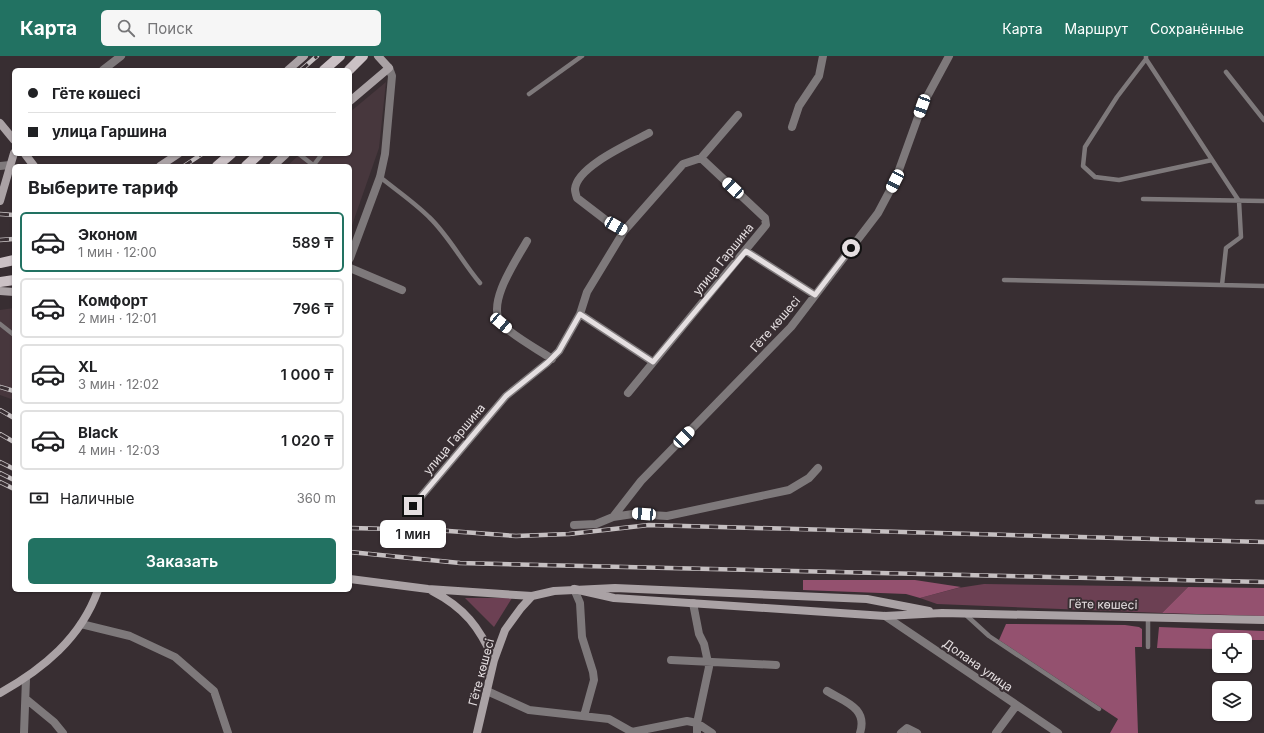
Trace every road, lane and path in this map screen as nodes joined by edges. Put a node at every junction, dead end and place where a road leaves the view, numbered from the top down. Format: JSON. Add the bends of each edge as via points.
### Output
{"nodes":[{"id":1,"x":121,"y":56,"type":"edge"},
{"id":2,"x":304,"y":56,"type":"edge"},
{"id":3,"x":340,"y":56,"type":"edge"},
{"id":4,"x":364,"y":56,"type":"edge"},
{"id":5,"x":378,"y":56,"type":"edge"},
{"id":6,"x":582,"y":56,"type":"edge"},
{"id":7,"x":823,"y":56,"type":"edge"},
{"id":8,"x":949,"y":56,"type":"edge"},
{"id":9,"x":1146,"y":58,"type":"edge"},
{"id":10,"x":106,"y":68,"type":"edge"},
{"id":11,"x":290,"y":68,"type":"edge"},
{"id":12,"x":326,"y":68,"type":"edge"},
{"id":13,"x":351,"y":68,"type":"edge"},
{"id":14,"x":389,"y":68,"type":"junction"},
{"id":15,"x":1226,"y":72,"type":"dead end"},
{"id":16,"x":529,"y":94,"type":"dead end"},
{"id":17,"x":352,"y":99,"type":"edge"},
{"id":18,"x":738,"y":115,"type":"dead end"},
{"id":19,"x":1264,"y":120,"type":"edge"},
{"id":20,"x":0,"y":123,"type":"edge"},
{"id":21,"x":792,"y":127,"type":"dead end"},
{"id":22,"x":649,"y":133,"type":"dead end"},
{"id":23,"x":12,"y":138,"type":"edge"},
{"id":24,"x":13,"y":156,"type":"edge"},
{"id":25,"x":175,"y":156,"type":"edge"},
{"id":26,"x":229,"y":156,"type":"edge"},
{"id":27,"x":257,"y":156,"type":"edge"},
{"id":28,"x":284,"y":156,"type":"edge"},
{"id":29,"x":301,"y":156,"type":"edge"},
{"id":30,"x":701,"y":158,"type":"junction"},
{"id":31,"x":1212,"y":160,"type":"junction"},
{"id":32,"x":163,"y":164,"type":"edge"},
{"id":33,"x":219,"y":164,"type":"edge"},
{"id":34,"x":248,"y":164,"type":"edge"},
{"id":35,"x":275,"y":164,"type":"edge"},
{"id":36,"x":311,"y":164,"type":"edge"},
{"id":37,"x":10,"y":165,"type":"junction"},
{"id":38,"x":0,"y":166,"type":"edge"},
{"id":39,"x":380,"y":177,"type":"junction"},
{"id":40,"x":1143,"y":200,"type":"dead end"},
{"id":41,"x":0,"y":201,"type":"edge"},
{"id":42,"x":1239,"y":201,"type":"junction"},
{"id":43,"x":1264,"y":201,"type":"edge"},
{"id":44,"x":624,"y":231,"type":"junction"},
{"id":45,"x":527,"y":241,"type":"dead end"},
{"id":46,"x":746,"y":251,"type":"junction"},
{"id":47,"x":352,"y":253,"type":"edge"},
{"id":48,"x":12,"y":260,"type":"edge"},
{"id":49,"x":0,"y":263,"type":"edge"},
{"id":50,"x":352,"y":269,"type":"edge"},
{"id":51,"x":12,"y":280,"type":"edge"},
{"id":52,"x":1004,"y":280,"type":"dead end"},
{"id":53,"x":0,"y":282,"type":"edge"},
{"id":54,"x":480,"y":283,"type":"dead end"},
{"id":55,"x":1222,"y":285,"type":"junction"},
{"id":56,"x":1264,"y":286,"type":"edge"},
{"id":57,"x":402,"y":290,"type":"dead end"},
{"id":58,"x":0,"y":291,"type":"edge"},
{"id":59,"x":12,"y":292,"type":"edge"},
{"id":60,"x":815,"y":295,"type":"junction"},
{"id":61,"x":580,"y":314,"type":"junction"},
{"id":62,"x":0,"y":324,"type":"edge"},
{"id":63,"x":12,"y":333,"type":"edge"},
{"id":64,"x":552,"y":358,"type":"junction"},
{"id":65,"x":653,"y":362,"type":"junction"},
{"id":66,"x":628,"y":394,"type":"dead end"},
{"id":67,"x":818,"y":468,"type":"dead end"},
{"id":68,"x":1257,"y":502,"type":"dead end"},
{"id":69,"x":1264,"y":502,"type":"edge"},
{"id":70,"x":413,"y":506,"type":"dead end"},
{"id":71,"x":613,"y":517,"type":"junction"},
{"id":72,"x":574,"y":525,"type":"dead end"},
{"id":73,"x":352,"y":579,"type":"edge"},
{"id":74,"x":428,"y":589,"type":"junction"},
{"id":75,"x":574,"y":589,"type":"junction"},
{"id":76,"x":97,"y":592,"type":"edge"},
{"id":77,"x":532,"y":596,"type":"junction"},
{"id":78,"x":693,"y":603,"type":"junction"},
{"id":79,"x":942,"y":613,"type":"junction"},
{"id":80,"x":964,"y":613,"type":"junction"},
{"id":81,"x":885,"y":616,"type":"junction"},
{"id":82,"x":1148,"y":617,"type":"junction"},
{"id":83,"x":1264,"y":620,"type":"edge"},
{"id":84,"x":81,"y":624,"type":"junction"},
{"id":85,"x":1148,"y":647,"type":"dead end"},
{"id":86,"x":494,"y":660,"type":"junction"},
{"id":87,"x":671,"y":660,"type":"dead end"},
{"id":88,"x":708,"y":662,"type":"junction"},
{"id":89,"x":776,"y":665,"type":"dead end"},
{"id":90,"x":26,"y":679,"type":"junction"},
{"id":91,"x":488,"y":691,"type":"junction"},
{"id":92,"x":827,"y":691,"type":"dead end"},
{"id":93,"x":0,"y":692,"type":"edge"},
{"id":94,"x":26,"y":699,"type":"junction"},
{"id":95,"x":1016,"y":706,"type":"junction"},
{"id":96,"x":1100,"y":709,"type":"dead end"},
{"id":97,"x":584,"y":716,"type":"junction"},
{"id":98,"x":697,"y":723,"type":"junction"},
{"id":99,"x":633,"y":732,"type":"edge"},
{"id":100,"x":24,"y":733,"type":"edge"},
{"id":101,"x":63,"y":733,"type":"edge"},
{"id":102,"x":228,"y":733,"type":"edge"},
{"id":103,"x":477,"y":733,"type":"edge"},
{"id":104,"x":697,"y":733,"type":"edge"},
{"id":105,"x":712,"y":733,"type":"edge"},
{"id":106,"x":860,"y":733,"type":"edge"},
{"id":107,"x":901,"y":733,"type":"edge"},
{"id":108,"x":917,"y":733,"type":"edge"},
{"id":109,"x":996,"y":733,"type":"edge"},
{"id":110,"x":1058,"y":733,"type":"edge"}],
"edges":[{"from":1,"to":10,"type":"street"},
{"from":2,"to":11,"type":"main road"},
{"from":3,"to":12,"type":"main road"},
{"from":4,"to":13,"type":"main road"},
{"from":5,"to":14,"type":"main road"},
{"from":6,"to":16,"type":"lane"},
{"from":7,"to":21,"type":"street","via":[[819,76],[799,106]]},
{"from":8,"to":60,"type":"street","name":"Гёте көшесі","via":[[922,106],[895,181],[878,213]]},
{"from":9,"to":31,"type":"lane"},
{"from":9,"to":31,"type":"lane","via":[[1085,147],[1083,166],[1095,177],[1119,180]]},
{"from":14,"to":17,"type":"main road"},
{"from":14,"to":39,"type":"street","via":[[392,76],[385,154]]},
{"from":15,"to":19,"type":"lane"},
{"from":18,"to":30,"type":"street","name":"улица Гаршина"},
{"from":20,"to":23,"type":"main road"},
{"from":22,"to":44,"type":"street","via":[[600,159],[580,178],[575,188],[577,198]]},
{"from":24,"to":37,"type":"main road"},
{"from":25,"to":32,"type":"main road"},
{"from":26,"to":33,"type":"main road"},
{"from":27,"to":34,"type":"main road"},
{"from":28,"to":35,"type":"main road"},
{"from":29,"to":36,"type":"lane"},
{"from":30,"to":44,"type":"street","name":"улица Гаршина","via":[[683,164]]},
{"from":30,"to":46,"type":"street","name":"улица Гаршина","via":[[765,218],[766,225]]},
{"from":31,"to":42,"type":"lane"},
{"from":37,"to":38,"type":"street"},
{"from":37,"to":41,"type":"main road"},
{"from":39,"to":47,"type":"street"},
{"from":39,"to":54,"type":"lane","via":[[428,216],[448,238]]},
{"from":40,"to":42,"type":"lane"},
{"from":42,"to":43,"type":"lane"},
{"from":42,"to":55,"type":"lane","via":[[1241,237],[1226,248]]},
{"from":44,"to":61,"type":"street","name":"улица Гаршина","via":[[587,292]]},
{"from":45,"to":64,"type":"street","via":[[507,276],[497,302],[497,313],[504,326]]},
{"from":46,"to":60,"type":"street"},
{"from":46,"to":65,"type":"street","name":"улица Гаршина"},
{"from":48,"to":49,"type":"main road"},
{"from":50,"to":57,"type":"street"},
{"from":51,"to":53,"type":"main road"},
{"from":52,"to":55,"type":"lane"},
{"from":55,"to":56,"type":"lane"},
{"from":58,"to":59,"type":"main road"},
{"from":60,"to":71,"type":"street","name":"Гёте көшесі","via":[[791,327],[641,481]]},
{"from":61,"to":64,"type":"street","name":"улица Гаршина","via":[[559,351]]},
{"from":61,"to":65,"type":"street"},
{"from":62,"to":63,"type":"lane"},
{"from":64,"to":70,"type":"street","name":"улица Гаршина","via":[[506,396]]},
{"from":65,"to":66,"type":"street","name":"улица Гаршина"},
{"from":67,"to":71,"type":"street","via":[[809,478],[789,490],[667,516],[633,514]]},
{"from":68,"to":69,"type":"lane"},
{"from":71,"to":72,"type":"street","via":[[596,524]]},
{"from":73,"to":74,"type":"main road"},
{"from":74,"to":77,"type":"main road"},
{"from":74,"to":86,"type":"main road","via":[[448,599],[464,612],[482,635]]},
{"from":75,"to":77,"type":"main road","name":"Гёте көшесі"},
{"from":75,"to":78,"type":"main road","name":"Гёте көшесі","via":[[614,598]]},
{"from":75,"to":79,"type":"main road","name":"Гёте көшесі","via":[[615,588],[867,599]]},
{"from":75,"to":97,"type":"street","via":[[580,603],[582,637],[594,680]]},
{"from":76,"to":84,"type":"main road"},
{"from":77,"to":86,"type":"main road","name":"Гёте көшесі","via":[[505,630]]},
{"from":78,"to":81,"type":"main road","name":"Гёте көшесі"},
{"from":78,"to":88,"type":"street"},
{"from":79,"to":80,"type":"main road","name":"Гёте көшесі"},
{"from":79,"to":81,"type":"main road","name":"Гёте көшесі"},
{"from":80,"to":82,"type":"main road","name":"Гёте көшесі"},
{"from":80,"to":96,"type":"lane","via":[[988,636]]},
{"from":81,"to":95,"type":"street","name":"Долана улица"},
{"from":82,"to":83,"type":"main road","name":"Гёте көшесі"},
{"from":82,"to":85,"type":"lane"},
{"from":84,"to":90,"type":"main road","via":[[50,660]]},
{"from":84,"to":102,"type":"street","via":[[130,636],[175,657],[214,691]]},
{"from":86,"to":91,"type":"main road","name":"Гёте көшесі"},
{"from":87,"to":88,"type":"street"},
{"from":88,"to":89,"type":"street"},
{"from":88,"to":98,"type":"street"},
{"from":90,"to":93,"type":"main road"},
{"from":90,"to":94,"type":"street"},
{"from":91,"to":97,"type":"street","via":[[529,710]]},
{"from":91,"to":103,"type":"main road","name":"Гёте көшесі"},
{"from":92,"to":106,"type":"street","via":[[853,706],[862,715],[863,725]]},
{"from":94,"to":100,"type":"street"},
{"from":94,"to":101,"type":"street","via":[[54,722]]},
{"from":95,"to":109,"type":"street"},
{"from":95,"to":110,"type":"street","name":"Долана улица"},
{"from":97,"to":99,"type":"street","via":[[609,719]]},
{"from":98,"to":99,"type":"street","via":[[674,722]]},
{"from":98,"to":104,"type":"street"},
{"from":98,"to":105,"type":"street"},
{"from":107,"to":108,"type":"street","via":[[907,728]]}]}
